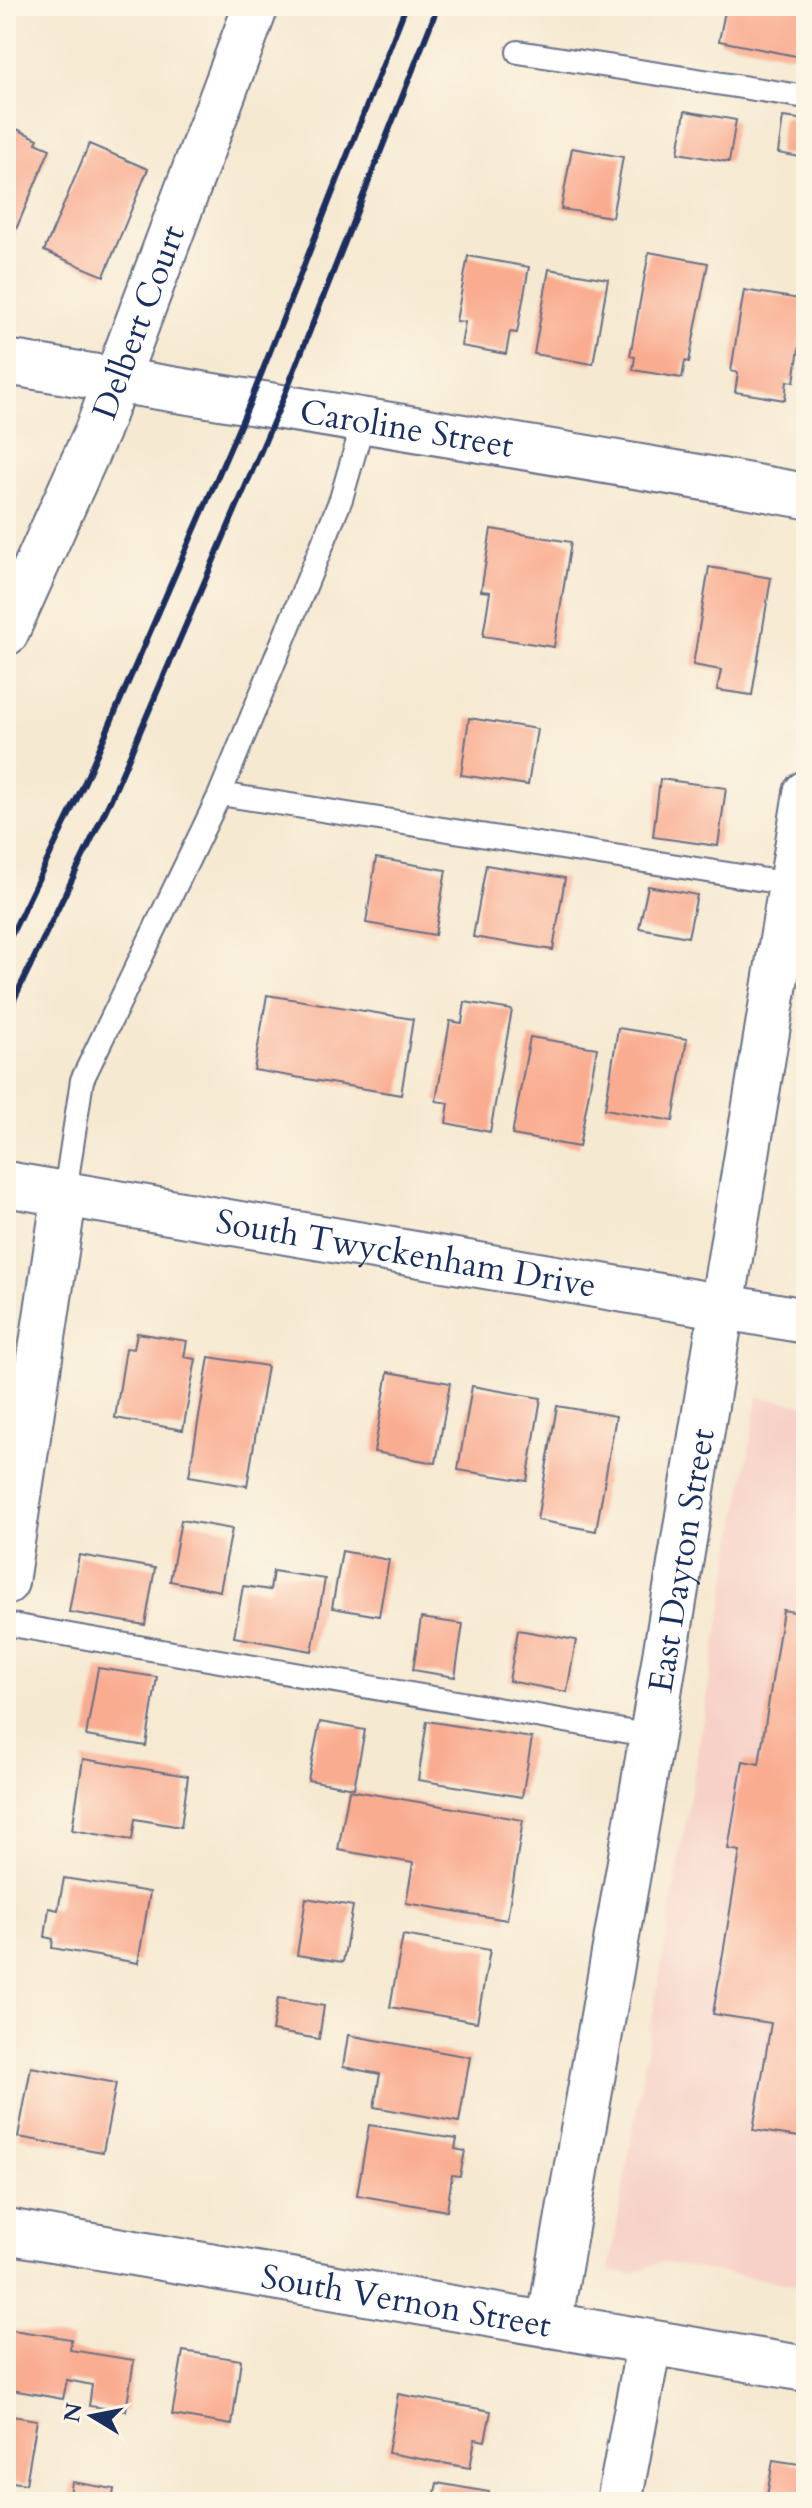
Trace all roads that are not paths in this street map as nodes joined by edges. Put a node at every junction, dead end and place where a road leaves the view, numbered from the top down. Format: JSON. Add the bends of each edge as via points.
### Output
{"nodes":[{"id":1,"x":256,"y":6,"type":"edge"},
{"id":2,"x":518,"y":52,"type":"dead end"},
{"id":3,"x":806,"y":97,"type":"edge"},
{"id":4,"x":6,"y":362,"type":"edge"},
{"id":5,"x":115,"y":379,"type":"junction"},
{"id":6,"x":363,"y":423,"type":"junction"},
{"id":7,"x":806,"y":496,"type":"edge"},
{"id":8,"x":6,"y":633,"type":"edge"},
{"id":9,"x":806,"y":793,"type":"edge"},
{"id":10,"x":220,"y":794,"type":"junction"},
{"id":11,"x":798,"y":886,"type":"edge"},
{"id":12,"x":6,"y":1184,"type":"edge"},
{"id":13,"x":65,"y":1192,"type":"junction"},
{"id":14,"x":722,"y":1307,"type":"junction"},
{"id":15,"x":806,"y":1321,"type":"edge"},
{"id":16,"x":6,"y":1582,"type":"edge"},
{"id":17,"x":6,"y":1624,"type":"edge"},
{"id":18,"x":652,"y":1736,"type":"junction"},
{"id":19,"x":6,"y":2231,"type":"edge"},
{"id":20,"x":549,"y":2325,"type":"junction"},
{"id":21,"x":649,"y":2344,"type":"junction"},
{"id":22,"x":806,"y":2369,"type":"edge"},
{"id":23,"x":619,"y":2502,"type":"edge"}],
"edges":[{"from":1,"to":5,"type":"street","name":"Delbert Court"},
{"from":2,"to":3,"type":"lane"},
{"from":4,"to":5,"type":"street","name":"Caroline Street"},
{"from":5,"to":6,"type":"street","name":"Caroline Street","via":[[281,404]]},
{"from":5,"to":8,"type":"street","name":"Delbert Court"},
{"from":6,"to":7,"type":"street","name":"Caroline Street"},
{"from":6,"to":10,"type":"lane","via":[[341,499]]},
{"from":9,"to":11,"type":"street","name":"East Dayton Street"},
{"from":10,"to":11,"type":"lane"},
{"from":10,"to":13,"type":"lane","via":[[82,1080]]},
{"from":11,"to":14,"type":"street","name":"East Dayton Street"},
{"from":12,"to":13,"type":"street","name":"South Twyckenham Drive"},
{"from":13,"to":14,"type":"street","name":"South Twyckenham Drive"},
{"from":13,"to":16,"type":"street"},
{"from":14,"to":15,"type":"street","name":"South Twyckenham Drive"},
{"from":14,"to":18,"type":"street","name":"East Dayton Street"},
{"from":17,"to":18,"type":"lane"},
{"from":18,"to":20,"type":"street","name":"East Dayton Street"},
{"from":19,"to":20,"type":"street","name":"South Vernon Street"},
{"from":20,"to":21,"type":"street","name":"South Vernon Street"},
{"from":21,"to":22,"type":"street","name":"South Vernon Street"},
{"from":21,"to":23,"type":"street"}]}
